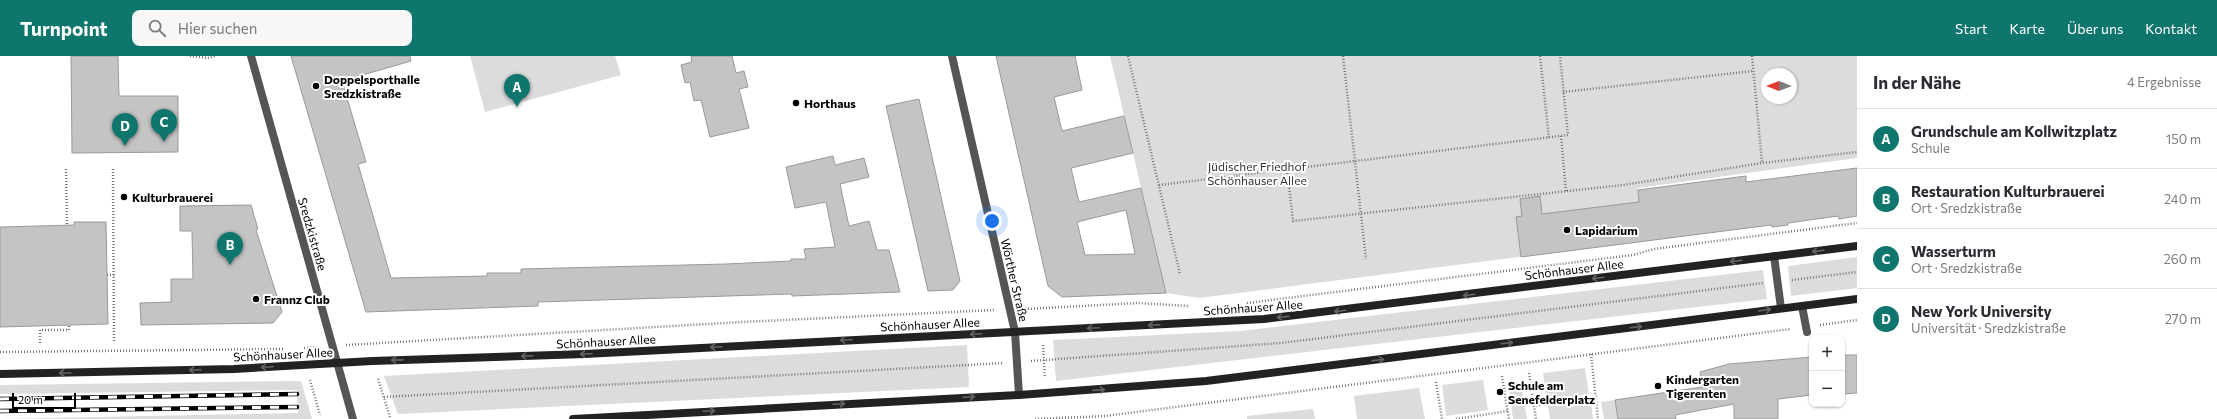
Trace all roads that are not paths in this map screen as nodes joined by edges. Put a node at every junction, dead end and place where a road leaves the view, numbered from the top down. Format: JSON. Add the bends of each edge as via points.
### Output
{"nodes":[{"id":1,"x":251,"y":56,"type":"edge"},
{"id":2,"x":952,"y":56,"type":"edge"},
{"id":3,"x":1857,"y":246,"type":"edge"},
{"id":4,"x":1774,"y":256,"type":"junction"},
{"id":5,"x":1857,"y":299,"type":"edge"},
{"id":6,"x":1802,"y":306,"type":"junction"},
{"id":7,"x":1781,"y":308,"type":"junction"},
{"id":8,"x":1807,"y":330,"type":"road end"},
{"id":9,"x":1015,"y":332,"type":"junction"},
{"id":10,"x":336,"y":363,"type":"junction"},
{"id":11,"x":0,"y":374,"type":"edge"},
{"id":12,"x":1019,"y":395,"type":"junction"},
{"id":13,"x":353,"y":419,"type":"edge"},
{"id":14,"x":573,"y":419,"type":"edge"}],
"edges":[{"from":1,"to":10,"type":"street","name":"Sredzkistraße"},
{"from":2,"to":9,"type":"street","name":"Wörther Straße"},
{"from":3,"to":4,"type":"main road","name":"Schönhauser Allee","one_way":true},
{"from":4,"to":7,"type":"street"},
{"from":4,"to":9,"type":"main road","name":"Schönhauser Allee","one_way":true,"via":[[1264,319]]},
{"from":5,"to":6,"type":"main road"},
{"from":6,"to":7,"type":"main road"},
{"from":6,"to":8,"type":"street"},
{"from":12,"to":7,"type":"main road","one_way":true,"via":[[1206,380]]},
{"from":9,"to":10,"type":"main road","name":"Schönhauser Allee","one_way":true,"via":[[585,354]]},
{"from":9,"to":12,"type":"street","name":"Wörther Straße"},
{"from":10,"to":11,"type":"main road","name":"Schönhauser Allee","one_way":true,"via":[[234,369]]},
{"from":10,"to":13,"type":"street","name":"Sredzkistraße"},
{"from":14,"to":12,"type":"main road","one_way":true}]}
